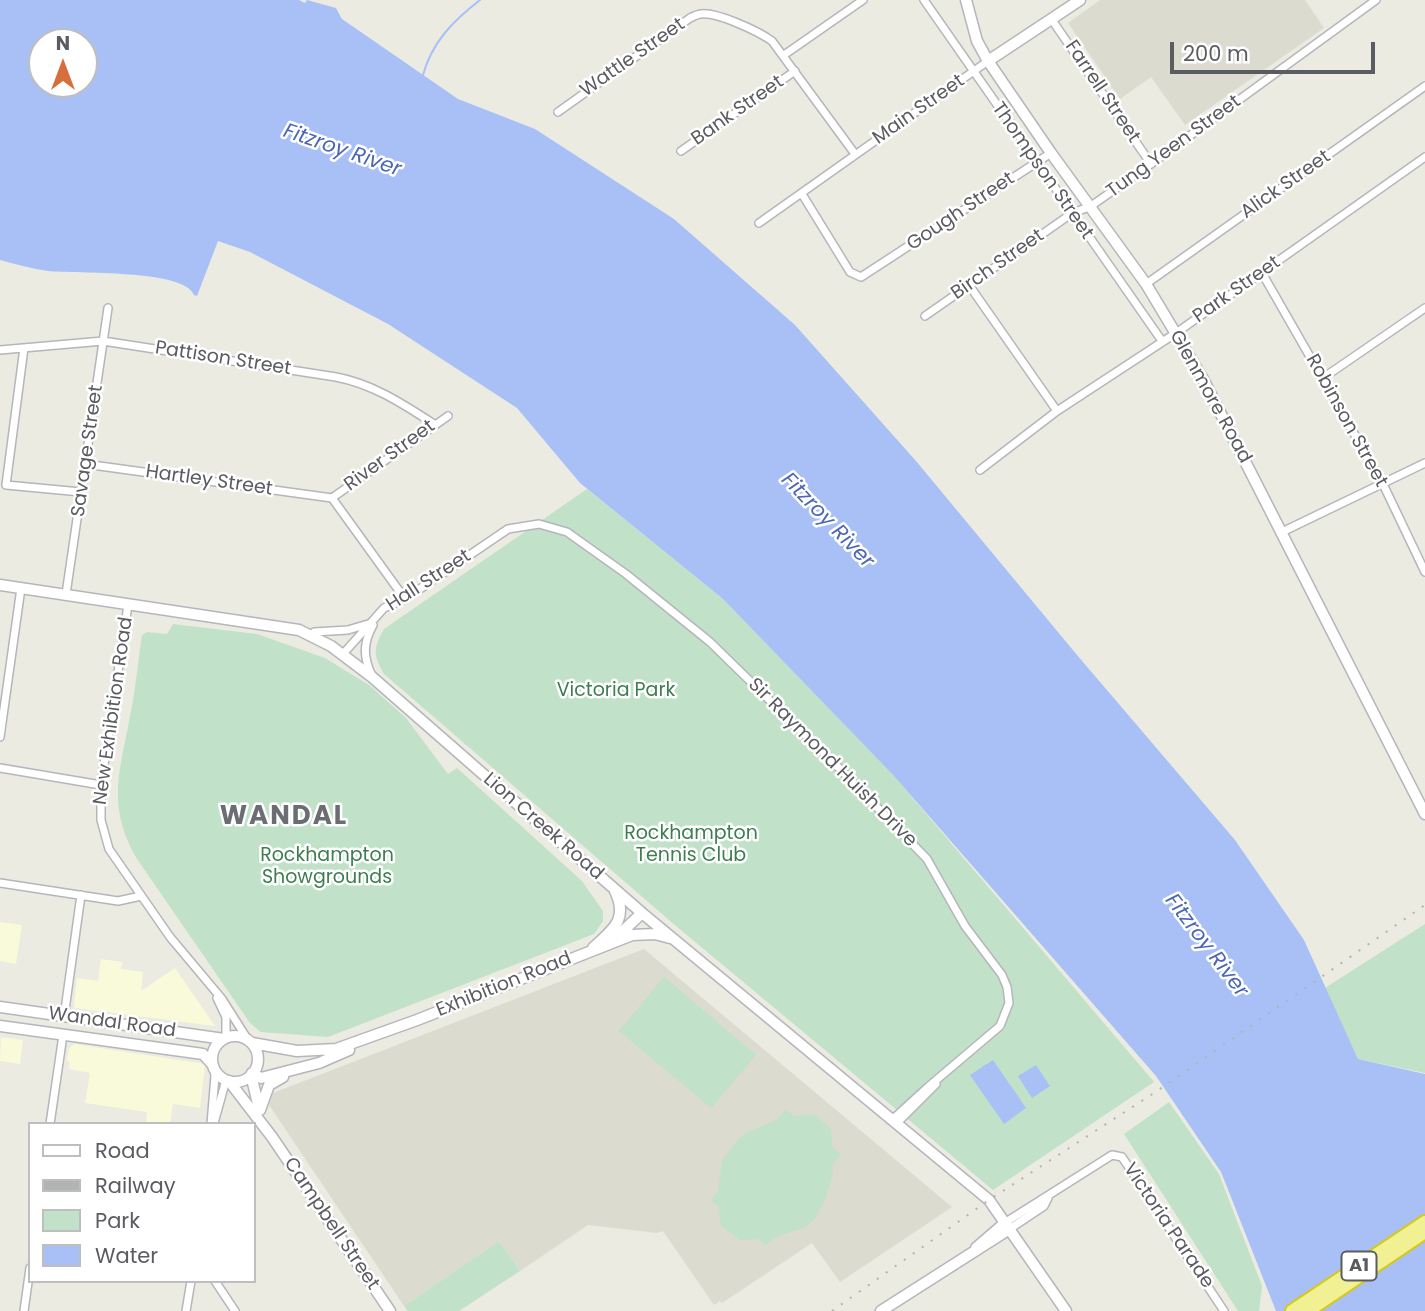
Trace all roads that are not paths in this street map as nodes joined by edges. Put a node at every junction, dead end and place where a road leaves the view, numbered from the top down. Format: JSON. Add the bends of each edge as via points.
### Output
{"nodes":[{"id":1,"x":863,"y":0,"type":"edge"},
{"id":2,"x":924,"y":0,"type":"edge"},
{"id":3,"x":966,"y":0,"type":"edge"},
{"id":4,"x":1080,"y":0,"type":"edge"},
{"id":5,"x":1375,"y":0,"type":"edge"},
{"id":6,"x":1052,"y":20,"type":"junction"},
{"id":7,"x":784,"y":55,"type":"junction"},
{"id":8,"x":988,"y":61,"type":"junction"},
{"id":9,"x":795,"y":71,"type":"junction"},
{"id":10,"x":974,"y":71,"type":"junction"},
{"id":11,"x":1425,"y":86,"type":"edge"},
{"id":12,"x":558,"y":112,"type":"dead end"},
{"id":13,"x":681,"y":151,"type":"dead end"},
{"id":14,"x":1051,"y":153,"type":"junction"},
{"id":15,"x":855,"y":155,"type":"junction"},
{"id":16,"x":1425,"y":157,"type":"edge"},
{"id":17,"x":1036,"y":162,"type":"junction"},
{"id":18,"x":1151,"y":164,"type":"junction"},
{"id":19,"x":802,"y":194,"type":"junction"},
{"id":20,"x":1091,"y":206,"type":"junction"},
{"id":21,"x":1071,"y":214,"type":"junction"},
{"id":22,"x":759,"y":223,"type":"dead end"},
{"id":23,"x":1262,"y":273,"type":"junction"},
{"id":24,"x":1146,"y":284,"type":"junction"},
{"id":25,"x":969,"y":285,"type":"junction"},
{"id":26,"x":108,"y":308,"type":"dead end"},
{"id":27,"x":1425,"y":308,"type":"edge"},
{"id":28,"x":925,"y":316,"type":"dead end"},
{"id":29,"x":1176,"y":333,"type":"junction"},
{"id":30,"x":103,"y":341,"type":"junction"},
{"id":31,"x":1162,"y":341,"type":"junction"},
{"id":32,"x":24,"y":348,"type":"junction"},
{"id":33,"x":0,"y":350,"type":"edge"},
{"id":34,"x":1323,"y":378,"type":"junction"},
{"id":35,"x":1057,"y":411,"type":"junction"},
{"id":36,"x":448,"y":416,"type":"dead end"},
{"id":37,"x":434,"y":424,"type":"junction"},
{"id":38,"x":1425,"y":463,"type":"edge"},
{"id":39,"x":85,"y":464,"type":"junction"},
{"id":40,"x":980,"y":470,"type":"dead end"},
{"id":41,"x":1382,"y":484,"type":"junction"},
{"id":42,"x":81,"y":492,"type":"junction"},
{"id":43,"x":332,"y":498,"type":"junction"},
{"id":44,"x":527,"y":525,"type":"joint"},
{"id":45,"x":1282,"y":532,"type":"junction"},
{"id":46,"x":1425,"y":572,"type":"edge"},
{"id":47,"x":0,"y":584,"type":"edge"},
{"id":48,"x":21,"y":588,"type":"junction"},
{"id":49,"x":66,"y":594,"type":"junction"},
{"id":50,"x":405,"y":599,"type":"junction"},
{"id":51,"x":128,"y":605,"type":"junction"},
{"id":52,"x":374,"y":621,"type":"junction"},
{"id":53,"x":312,"y":635,"type":"junction"},
{"id":54,"x":342,"y":654,"type":"junction"},
{"id":55,"x":373,"y":677,"type":"junction"},
{"id":56,"x":2,"y":706,"type":"edge"},
{"id":57,"x":0,"y":737,"type":"edge"},
{"id":58,"x":0,"y":768,"type":"edge"},
{"id":59,"x":101,"y":785,"type":"junction"},
{"id":60,"x":1425,"y":814,"type":"edge"},
{"id":61,"x":0,"y":883,"type":"edge"},
{"id":62,"x":612,"y":887,"type":"junction"},
{"id":63,"x":81,"y":895,"type":"junction"},
{"id":64,"x":141,"y":896,"type":"junction"},
{"id":65,"x":642,"y":913,"type":"junction"},
{"id":66,"x":675,"y":940,"type":"junction"},
{"id":67,"x":590,"y":951,"type":"junction"},
{"id":68,"x":214,"y":991,"type":"junction"},
{"id":69,"x":0,"y":1007,"type":"edge"},
{"id":70,"x":66,"y":1016,"type":"junction"},
{"id":71,"x":417,"y":1020,"type":"junction"},
{"id":72,"x":0,"y":1026,"type":"edge"},
{"id":73,"x":190,"y":1034,"type":"junction"},
{"id":74,"x":63,"y":1035,"type":"junction"},
{"id":75,"x":225,"y":1038,"type":"junction"},
{"id":76,"x":250,"y":1042,"type":"junction"},
{"id":77,"x":184,"y":1051,"type":"junction"},
{"id":78,"x":319,"y":1063,"type":"junction"},
{"id":79,"x":213,"y":1066,"type":"junction"},
{"id":80,"x":252,"y":1074,"type":"junction"},
{"id":81,"x":228,"y":1080,"type":"junction"},
{"id":82,"x":260,"y":1110,"type":"junction"},
{"id":83,"x":895,"y":1121,"type":"junction"},
{"id":84,"x":50,"y":1122,"type":"edge"},
{"id":85,"x":212,"y":1122,"type":"edge"},
{"id":86,"x":213,"y":1122,"type":"edge"},
{"id":87,"x":272,"y":1137,"type":"junction"},
{"id":88,"x":1425,"y":1222,"type":"edge"},
{"id":89,"x":1008,"y":1225,"type":"junction"},
{"id":90,"x":1425,"y":1232,"type":"edge"},
{"id":91,"x":28,"y":1282,"type":"edge"},
{"id":92,"x":191,"y":1283,"type":"edge"},
{"id":93,"x":216,"y":1283,"type":"edge"},
{"id":94,"x":894,"y":1308,"type":"edge"},
{"id":95,"x":24,"y":1311,"type":"edge"},
{"id":96,"x":186,"y":1311,"type":"edge"},
{"id":97,"x":235,"y":1311,"type":"edge"},
{"id":98,"x":390,"y":1311,"type":"edge"},
{"id":99,"x":881,"y":1311,"type":"edge"},
{"id":100,"x":1066,"y":1311,"type":"edge"},
{"id":101,"x":1224,"y":1311,"type":"edge"},
{"id":102,"x":1292,"y":1311,"type":"edge"},
{"id":103,"x":1308,"y":1311,"type":"edge"}],
"edges":[{"from":1,"to":7,"type":"street","name":"Bank Street"},
{"from":2,"to":10,"type":"street","name":"Thompson Street"},
{"from":3,"to":8,"type":"street","name":"Glenmore Road"},
{"from":4,"to":6,"type":"street","name":"Main Street"},
{"from":5,"to":18,"type":"street","name":"Tung Yeen Street"},
{"from":6,"to":8,"type":"street","name":"Main Street"},
{"from":6,"to":18,"type":"street","name":"Farrell Street"},
{"from":7,"to":9,"type":"street"},
{"from":7,"to":12,"type":"street","name":"Wattle Street","via":[[762,33],[700,14]]},
{"from":8,"to":10,"type":"street","name":"Main Street"},
{"from":8,"to":14,"type":"street","name":"Glenmore Road"},
{"from":9,"to":13,"type":"street","name":"Bank Street"},
{"from":9,"to":15,"type":"street"},
{"from":10,"to":15,"type":"street","name":"Main Street"},
{"from":10,"to":17,"type":"street","name":"Thompson Street"},
{"from":11,"to":24,"type":"street","name":"Alick Street"},
{"from":14,"to":17,"type":"street","name":"Gough Street"},
{"from":14,"to":20,"type":"street","name":"Glenmore Road"},
{"from":15,"to":19,"type":"street","name":"Main Street"},
{"from":16,"to":23,"type":"street","name":"Park Street"},
{"from":17,"to":19,"type":"street","name":"Gough Street","via":[[861,277],[850,272]]},
{"from":17,"to":21,"type":"street","name":"Thompson Street"},
{"from":18,"to":20,"type":"street","name":"Tung Yeen Street"},
{"from":19,"to":22,"type":"street","name":"Main Street"},
{"from":20,"to":21,"type":"street","name":"Tung Yeen Street"},
{"from":20,"to":24,"type":"street","name":"Glenmore Road"},
{"from":21,"to":25,"type":"street","name":"Birch Street"},
{"from":21,"to":31,"type":"street","name":"Thompson Street"},
{"from":23,"to":29,"type":"street","name":"Park Street"},
{"from":23,"to":34,"type":"street","name":"Robinson Street"},
{"from":24,"to":29,"type":"street","name":"Glenmore Road"},
{"from":25,"to":28,"type":"street","name":"Birch Street"},
{"from":25,"to":35,"type":"street"},
{"from":26,"to":30,"type":"street","name":"Savage Street"},
{"from":27,"to":34,"type":"street"},
{"from":29,"to":31,"type":"street","name":"Park Street"},
{"from":29,"to":45,"type":"street","name":"Glenmore Road"},
{"from":30,"to":32,"type":"street","name":"Pattison Street"},
{"from":30,"to":37,"type":"street","name":"Pattison Street","via":[[357,381]]},
{"from":30,"to":39,"type":"street","name":"Savage Street"},
{"from":31,"to":35,"type":"street","name":"Park Street"},
{"from":32,"to":33,"type":"street","name":"Pattison Street"},
{"from":32,"to":42,"type":"street","via":[[6,485]]},
{"from":34,"to":41,"type":"street","name":"Robinson Street"},
{"from":35,"to":40,"type":"street","name":"Park Street"},
{"from":36,"to":37,"type":"street","name":"River Street"},
{"from":37,"to":43,"type":"street","name":"River Street"},
{"from":38,"to":41,"type":"street"},
{"from":39,"to":42,"type":"street","name":"Savage Street"},
{"from":39,"to":43,"type":"street","name":"Hartley Street"},
{"from":41,"to":45,"type":"street"},
{"from":41,"to":46,"type":"street","name":"Robinson Street"},
{"from":42,"to":49,"type":"street","name":"Savage Street"},
{"from":43,"to":50,"type":"street"},
{"from":44,"to":50,"type":"street","name":"Hall Street","via":[[509,529]]},
{"from":44,"to":83,"type":"street","name":"Sir Raymond Huish Drive","via":[[548,525],[567,532],[710,642],[928,859],[965,926],[1002,975],[1009,992],[1000,1026]]},
{"from":45,"to":60,"type":"street","name":"Glenmore Road"},
{"from":47,"to":48,"type":"street","name":"Lion Creek Road"},
{"from":48,"to":49,"type":"street","name":"Lion Creek Road"},
{"from":48,"to":56,"type":"street"},
{"from":49,"to":51,"type":"street","name":"Lion Creek Road"},
{"from":50,"to":52,"type":"street","name":"Hall Street","via":[[384,608]]},
{"from":51,"to":53,"type":"street","name":"Lion Creek Road"},
{"from":51,"to":59,"type":"street","name":"New Exhibition Road"},
{"from":52,"to":53,"type":"street"},
{"from":52,"to":54,"type":"street","name":"Hall Street"},
{"from":52,"to":55,"type":"street","via":[[364,654]]},
{"from":53,"to":54,"type":"street","name":"Lion Creek Road"},
{"from":54,"to":55,"type":"street","name":"Lion Creek Road"},
{"from":55,"to":62,"type":"street","name":"Lion Creek Road"},
{"from":56,"to":57,"type":"street"},
{"from":58,"to":59,"type":"street"},
{"from":59,"to":64,"type":"street","name":"New Exhibition Road","via":[[105,839]]},
{"from":61,"to":63,"type":"street"},
{"from":62,"to":65,"type":"street","name":"Lion Creek Road"},
{"from":62,"to":67,"type":"street","name":"Exhibition Road","via":[[621,904],[620,916]]},
{"from":63,"to":64,"type":"street","via":[[118,901]]},
{"from":63,"to":70,"type":"street"},
{"from":64,"to":68,"type":"street","name":"New Exhibition Road"},
{"from":65,"to":66,"type":"street","name":"Lion Creek Road"},
{"from":65,"to":67,"type":"street","name":"Exhibition Road"},
{"from":66,"to":67,"type":"street","name":"Exhibition Road","via":[[638,934]]},
{"from":66,"to":83,"type":"street","name":"Lion Creek Road"},
{"from":67,"to":71,"type":"street","name":"Exhibition Road"},
{"from":68,"to":75,"type":"street","name":"New Exhibition Road","via":[[226,1017]]},
{"from":68,"to":76,"type":"street","name":"New Exhibition Road"},
{"from":69,"to":70,"type":"street","name":"Wandal Road"},
{"from":70,"to":73,"type":"street","name":"Wandal Road"},
{"from":70,"to":74,"type":"street"},
{"from":71,"to":76,"type":"street","name":"Exhibition Road","via":[[326,1050],[282,1050]]},
{"from":71,"to":78,"type":"street","name":"Exhibition Road"},
{"from":72,"to":74,"type":"street","name":"Wandal Road"},
{"from":73,"to":75,"type":"street","name":"Wandal Road"},
{"from":73,"to":77,"type":"street","via":[[190,1045]]},
{"from":74,"to":77,"type":"street","name":"Wandal Road"},
{"from":74,"to":84,"type":"street"},
{"from":75,"to":76,"type":"street","via":[[238,1036]]},
{"from":75,"to":79,"type":"street","via":[[215,1047]]},
{"from":76,"to":80,"type":"street","via":[[258,1062]]},
{"from":77,"to":79,"type":"street","name":"Wandal Road","via":[[203,1054]]},
{"from":78,"to":80,"type":"street","name":"Exhibition Road","via":[[261,1078]]},
{"from":78,"to":82,"type":"street","name":"Exhibition Road","via":[[269,1085]]},
{"from":79,"to":81,"type":"street"},
{"from":79,"to":85,"type":"street"},
{"from":80,"to":81,"type":"street","via":[[237,1082]]},
{"from":80,"to":82,"type":"street","name":"Campbell Street"},
{"from":81,"to":86,"type":"street"},
{"from":81,"to":87,"type":"street","name":"Campbell Street"},
{"from":82,"to":87,"type":"street","name":"Campbell Street"},
{"from":83,"to":89,"type":"street","name":"Lion Creek Road","via":[[989,1200]]},
{"from":87,"to":98,"type":"street","name":"Campbell Street"},
{"from":88,"to":102,"type":"highway","number":"A1"},
{"from":89,"to":94,"type":"street","via":[[989,1244]]},
{"from":89,"to":100,"type":"street","name":"Lion Creek Road"},
{"from":89,"to":101,"type":"street","name":"Victoria Parade","via":[[1044,1206],[1048,1198],[1112,1155],[1122,1157]]},
{"from":90,"to":103,"type":"highway","number":"A1"},
{"from":91,"to":95,"type":"street"},
{"from":92,"to":96,"type":"street"},
{"from":93,"to":97,"type":"street"},
{"from":94,"to":99,"type":"street"}]}
